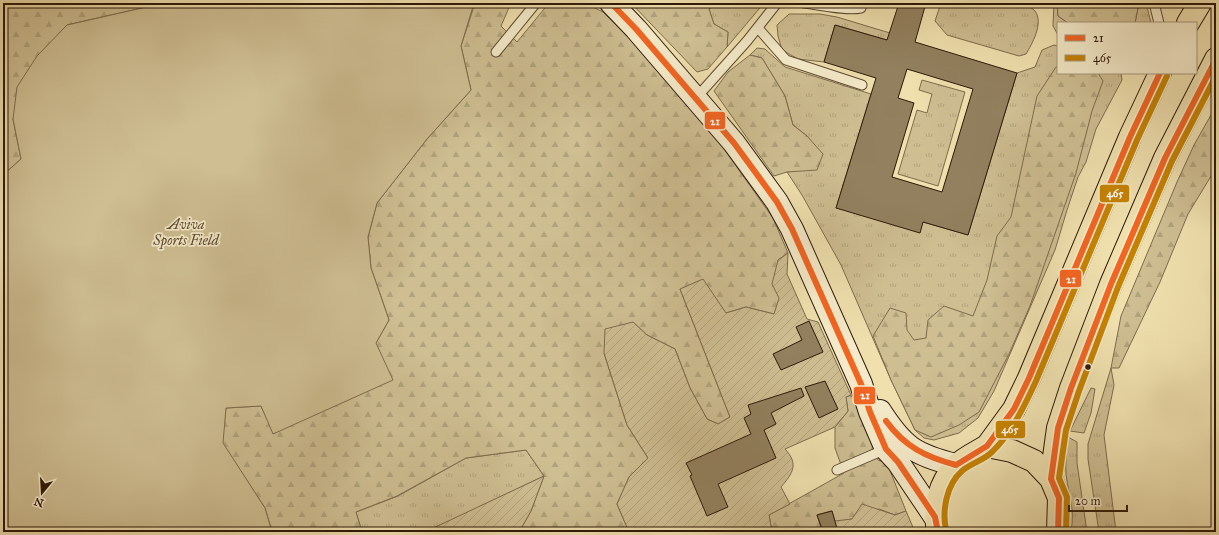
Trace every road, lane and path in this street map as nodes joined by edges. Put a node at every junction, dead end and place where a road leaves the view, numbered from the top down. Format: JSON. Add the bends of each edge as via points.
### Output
{"nodes":[{"id":1,"x":536,"y":3,"type":"edge"},
{"id":2,"x":611,"y":3,"type":"edge"},
{"id":3,"x":777,"y":3,"type":"edge"},
{"id":4,"x":804,"y":3,"type":"edge"},
{"id":5,"x":862,"y":3,"type":"edge"},
{"id":6,"x":1154,"y":3,"type":"edge"},
{"id":7,"x":1200,"y":3,"type":"edge"},
{"id":8,"x":1159,"y":22,"type":"edge"},
{"id":9,"x":1189,"y":22,"type":"edge"},
{"id":10,"x":758,"y":28,"type":"junction"},
{"id":11,"x":496,"y":52,"type":"dead end"},
{"id":12,"x":1216,"y":59,"type":"edge"},
{"id":13,"x":1160,"y":74,"type":"edge"},
{"id":14,"x":862,"y":85,"type":"dead end"},
{"id":15,"x":696,"y":98,"type":"junction"},
{"id":16,"x":861,"y":384,"type":"junction"},
{"id":17,"x":987,"y":446,"type":"junction"},
{"id":18,"x":886,"y":449,"type":"junction"},
{"id":19,"x":956,"y":465,"type":"junction"},
{"id":20,"x":837,"y":470,"type":"dead end"},
{"id":21,"x":1051,"y":480,"type":"junction"},
{"id":22,"x":937,"y":524,"type":"edge"},
{"id":23,"x":1058,"y":532,"type":"edge"}],
"edges":[{"from":1,"to":11,"type":"lane"},
{"from":2,"to":15,"type":"main road"},
{"from":3,"to":10,"type":"lane"},
{"from":4,"to":5,"type":"lane","via":[[850,10],[861,8]]},
{"from":6,"to":8,"type":"lane"},
{"from":7,"to":9,"type":"highway"},
{"from":10,"to":14,"type":"lane","via":[[786,60]]},
{"from":10,"to":15,"type":"lane"},
{"from":12,"to":21,"type":"highway","via":[[1165,158],[1111,284],[1058,428]]},
{"from":13,"to":17,"type":"highway","via":[[1130,137],[1029,378],[1014,409]]},
{"from":15,"to":16,"type":"main road","via":[[734,142],[777,202],[792,229]]},
{"from":16,"to":18,"type":"main road"},
{"from":16,"to":19,"type":"main road","via":[[888,425],[902,441],[930,459]]},
{"from":17,"to":19,"type":"highway"},
{"from":17,"to":21,"type":"highway","via":[[1012,451],[1034,460]]},
{"from":18,"to":20,"type":"lane"},
{"from":18,"to":22,"type":"main road","via":[[898,462]]},
{"from":19,"to":22,"type":"highway","via":[[938,497]]},
{"from":21,"to":23,"type":"highway","via":[[1059,498]]}]}
